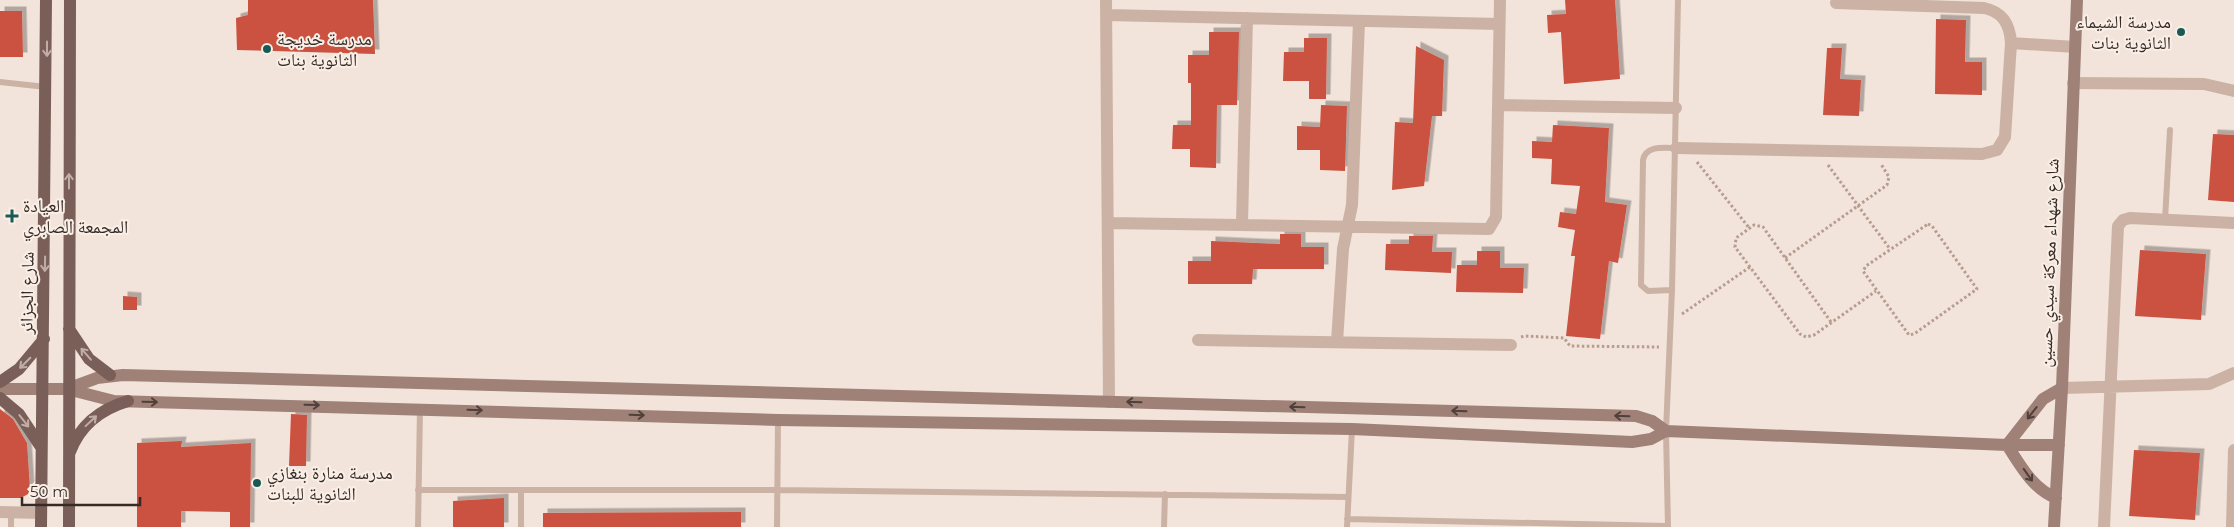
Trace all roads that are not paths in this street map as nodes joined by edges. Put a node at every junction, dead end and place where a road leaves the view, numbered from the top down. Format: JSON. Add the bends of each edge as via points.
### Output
{"nodes":[{"id":1,"x":46,"y":0,"type":"edge"},
{"id":2,"x":70,"y":0,"type":"edge"},
{"id":3,"x":1106,"y":0,"type":"edge"},
{"id":4,"x":1500,"y":0,"type":"edge"},
{"id":5,"x":1678,"y":0,"type":"edge"},
{"id":6,"x":2077,"y":0,"type":"edge"},
{"id":7,"x":1836,"y":3,"type":"dead end"},
{"id":8,"x":1106,"y":15,"type":"junction"},
{"id":9,"x":1247,"y":18,"type":"junction"},
{"id":10,"x":1359,"y":21,"type":"junction"},
{"id":11,"x":1499,"y":24,"type":"junction"},
{"id":12,"x":2011,"y":43,"type":"junction"},
{"id":13,"x":2075,"y":47,"type":"junction"},
{"id":14,"x":0,"y":82,"type":"edge"},
{"id":15,"x":2073,"y":83,"type":"junction"},
{"id":16,"x":47,"y":87,"type":"junction"},
{"id":17,"x":2234,"y":91,"type":"edge"},
{"id":18,"x":1498,"y":105,"type":"junction"},
{"id":19,"x":1676,"y":108,"type":"junction"},
{"id":20,"x":2170,"y":130,"type":"dead end"},
{"id":21,"x":1681,"y":148,"type":"junction"},
{"id":22,"x":2165,"y":220,"type":"junction"},
{"id":23,"x":1108,"y":223,"type":"junction"},
{"id":24,"x":2234,"y":223,"type":"edge"},
{"id":25,"x":1242,"y":224,"type":"junction"},
{"id":26,"x":1347,"y":226,"type":"junction"},
{"id":27,"x":1672,"y":290,"type":"junction"},
{"id":28,"x":68,"y":327,"type":"junction"},
{"id":29,"x":44,"y":339,"type":"junction"},
{"id":30,"x":1198,"y":340,"type":"dead end"},
{"id":31,"x":1337,"y":342,"type":"junction"},
{"id":32,"x":1511,"y":345,"type":"road end"},
{"id":33,"x":2234,"y":373,"type":"edge"},
{"id":34,"x":110,"y":376,"type":"junction"},
{"id":35,"x":0,"y":382,"type":"edge"},
{"id":36,"x":2110,"y":387,"type":"junction"},
{"id":37,"x":2062,"y":388,"type":"junction"},
{"id":38,"x":0,"y":389,"type":"edge"},
{"id":39,"x":68,"y":389,"type":"junction"},
{"id":40,"x":42,"y":390,"type":"junction"},
{"id":41,"x":0,"y":398,"type":"edge"},
{"id":42,"x":128,"y":401,"type":"junction"},
{"id":43,"x":1109,"y":402,"type":"junction"},
{"id":44,"x":420,"y":408,"type":"junction"},
{"id":45,"x":778,"y":420,"type":"junction"},
{"id":46,"x":1352,"y":429,"type":"junction"},
{"id":47,"x":1666,"y":431,"type":"junction"},
{"id":48,"x":2007,"y":445,"type":"junction"},
{"id":49,"x":2059,"y":445,"type":"junction"},
{"id":50,"x":42,"y":450,"type":"junction"},
{"id":51,"x":2234,"y":450,"type":"edge"},
{"id":52,"x":68,"y":456,"type":"junction"},
{"id":53,"x":2234,"y":486,"type":"edge"},
{"id":54,"x":418,"y":490,"type":"junction"},
{"id":55,"x":521,"y":490,"type":"junction"},
{"id":56,"x":778,"y":490,"type":"junction"},
{"id":57,"x":1165,"y":494,"type":"junction"},
{"id":58,"x":1348,"y":497,"type":"junction"},
{"id":59,"x":2056,"y":498,"type":"junction"},
{"id":60,"x":6,"y":512,"type":"edge"},
{"id":61,"x":41,"y":513,"type":"junction"},
{"id":62,"x":1347,"y":519,"type":"junction"},
{"id":63,"x":1668,"y":526,"type":"edge"},
{"id":64,"x":11,"y":527,"type":"edge"},
{"id":65,"x":41,"y":527,"type":"edge"},
{"id":66,"x":68,"y":527,"type":"edge"},
{"id":67,"x":418,"y":527,"type":"edge"},
{"id":68,"x":521,"y":527,"type":"edge"},
{"id":69,"x":777,"y":527,"type":"edge"},
{"id":70,"x":1164,"y":527,"type":"edge"},
{"id":71,"x":1347,"y":527,"type":"edge"},
{"id":72,"x":2054,"y":527,"type":"edge"},
{"id":73,"x":2104,"y":527,"type":"edge"},
{"id":74,"x":2232,"y":527,"type":"edge"}],
"edges":[{"from":1,"to":16,"type":"main road","name":"شارع الجزائر","one_way":true},
{"from":28,"to":2,"type":"main road","one_way":true},
{"from":3,"to":8,"type":"street"},
{"from":4,"to":11,"type":"street"},
{"from":5,"to":19,"type":"lane"},
{"from":6,"to":13,"type":"main road","name":"شارع شهداء معركة سيدي حسين"},
{"from":7,"to":12,"type":"street","via":[[1991,10],[2009,25]]},
{"from":8,"to":9,"type":"street"},
{"from":8,"to":23,"type":"street"},
{"from":9,"to":10,"type":"street"},
{"from":9,"to":25,"type":"street"},
{"from":10,"to":11,"type":"street"},
{"from":10,"to":26,"type":"street","via":[[1352,205]]},
{"from":11,"to":18,"type":"street"},
{"from":12,"to":13,"type":"street"},
{"from":12,"to":21,"type":"street","via":[[2005,137],[1997,150],[1982,154]]},
{"from":13,"to":15,"type":"main road","name":"شارع شهداء معركة سيدي حسين"},
{"from":14,"to":16,"type":"lane"},
{"from":15,"to":17,"type":"street","via":[[2204,84]]},
{"from":15,"to":37,"type":"main road","name":"شارع شهداء معركة سيدي حسين"},
{"from":16,"to":29,"type":"main road","name":"شارع الجزائر","one_way":true},
{"from":18,"to":19,"type":"street"},
{"from":18,"to":26,"type":"street","via":[[1496,218],[1493,226],[1484,230]]},
{"from":19,"to":21,"type":"lane"},
{"from":20,"to":22,"type":"lane"},
{"from":21,"to":27,"type":"lane"},
{"from":21,"to":27,"type":"lane","via":[[1649,150],[1644,156],[1643,170],[1641,286],[1648,291]]},
{"from":22,"to":24,"type":"street"},
{"from":22,"to":36,"type":"street","via":[[2126,218],[2116,229]]},
{"from":23,"to":25,"type":"street"},
{"from":23,"to":43,"type":"street"},
{"from":25,"to":26,"type":"street"},
{"from":26,"to":31,"type":"street"},
{"from":27,"to":47,"type":"lane"},
{"from":34,"to":28,"type":"main road","one_way":true,"via":[[85,354]]},
{"from":28,"to":39,"type":"main road"},
{"from":29,"to":35,"type":"main road","one_way":true,"via":[[20,369]]},
{"from":29,"to":40,"type":"main road","name":"شارع الجزائر"},
{"from":30,"to":31,"type":"street"},
{"from":31,"to":32,"type":"street"},
{"from":33,"to":36,"type":"street","via":[[2209,384]]},
{"from":34,"to":39,"type":"main road"},
{"from":34,"to":43,"type":"main road"},
{"from":36,"to":37,"type":"street"},
{"from":36,"to":73,"type":"street"},
{"from":37,"to":48,"type":"main road","one_way":true,"via":[[2043,399]]},
{"from":37,"to":49,"type":"main road","name":"شارع شهداء معركة سيدي حسين"},
{"from":38,"to":40,"type":"main road"},
{"from":39,"to":40,"type":"main road"},
{"from":39,"to":42,"type":"main road","via":[[100,399]]},
{"from":39,"to":52,"type":"main road"},
{"from":40,"to":50,"type":"main road","name":"شارع الجزائر"},
{"from":41,"to":50,"type":"main road","one_way":true,"via":[[19,414]]},
{"from":42,"to":44,"type":"main road","one_way":true},
{"from":52,"to":42,"type":"main road","one_way":true,"via":[[78,434],[91,420],[105,410]]},
{"from":47,"to":43,"type":"main road","one_way":true,"via":[[1652,421],[1636,416]]},
{"from":44,"to":45,"type":"main road","one_way":true},
{"from":44,"to":54,"type":"lane"},
{"from":45,"to":46,"type":"main road"},
{"from":45,"to":56,"type":"lane"},
{"from":46,"to":47,"type":"main road","via":[[1632,442],[1651,439]]},
{"from":46,"to":58,"type":"lane"},
{"from":47,"to":48,"type":"main road"},
{"from":47,"to":63,"type":"lane"},
{"from":48,"to":49,"type":"main road"},
{"from":48,"to":59,"type":"main road","one_way":true,"via":[[2031,481]]},
{"from":49,"to":59,"type":"main road","name":"شارع شهداء معركة سيدي حسين"},
{"from":50,"to":61,"type":"main road","name":"شارع الجزائر"},
{"from":51,"to":53,"type":"street"},
{"from":52,"to":66,"type":"main road"},
{"from":53,"to":74,"type":"street"},
{"from":54,"to":55,"type":"lane"},
{"from":54,"to":67,"type":"lane"},
{"from":55,"to":56,"type":"lane"},
{"from":55,"to":68,"type":"lane"},
{"from":56,"to":57,"type":"lane"},
{"from":56,"to":69,"type":"lane"},
{"from":57,"to":58,"type":"lane"},
{"from":57,"to":70,"type":"lane"},
{"from":58,"to":62,"type":"lane"},
{"from":59,"to":72,"type":"main road","name":"شارع شهداء معركة سيدي حسين"},
{"from":60,"to":61,"type":"street"},
{"from":60,"to":64,"type":"lane"},
{"from":61,"to":65,"type":"main road","name":"شارع الجزائر"},
{"from":62,"to":63,"type":"lane"},
{"from":62,"to":71,"type":"lane"}]}
